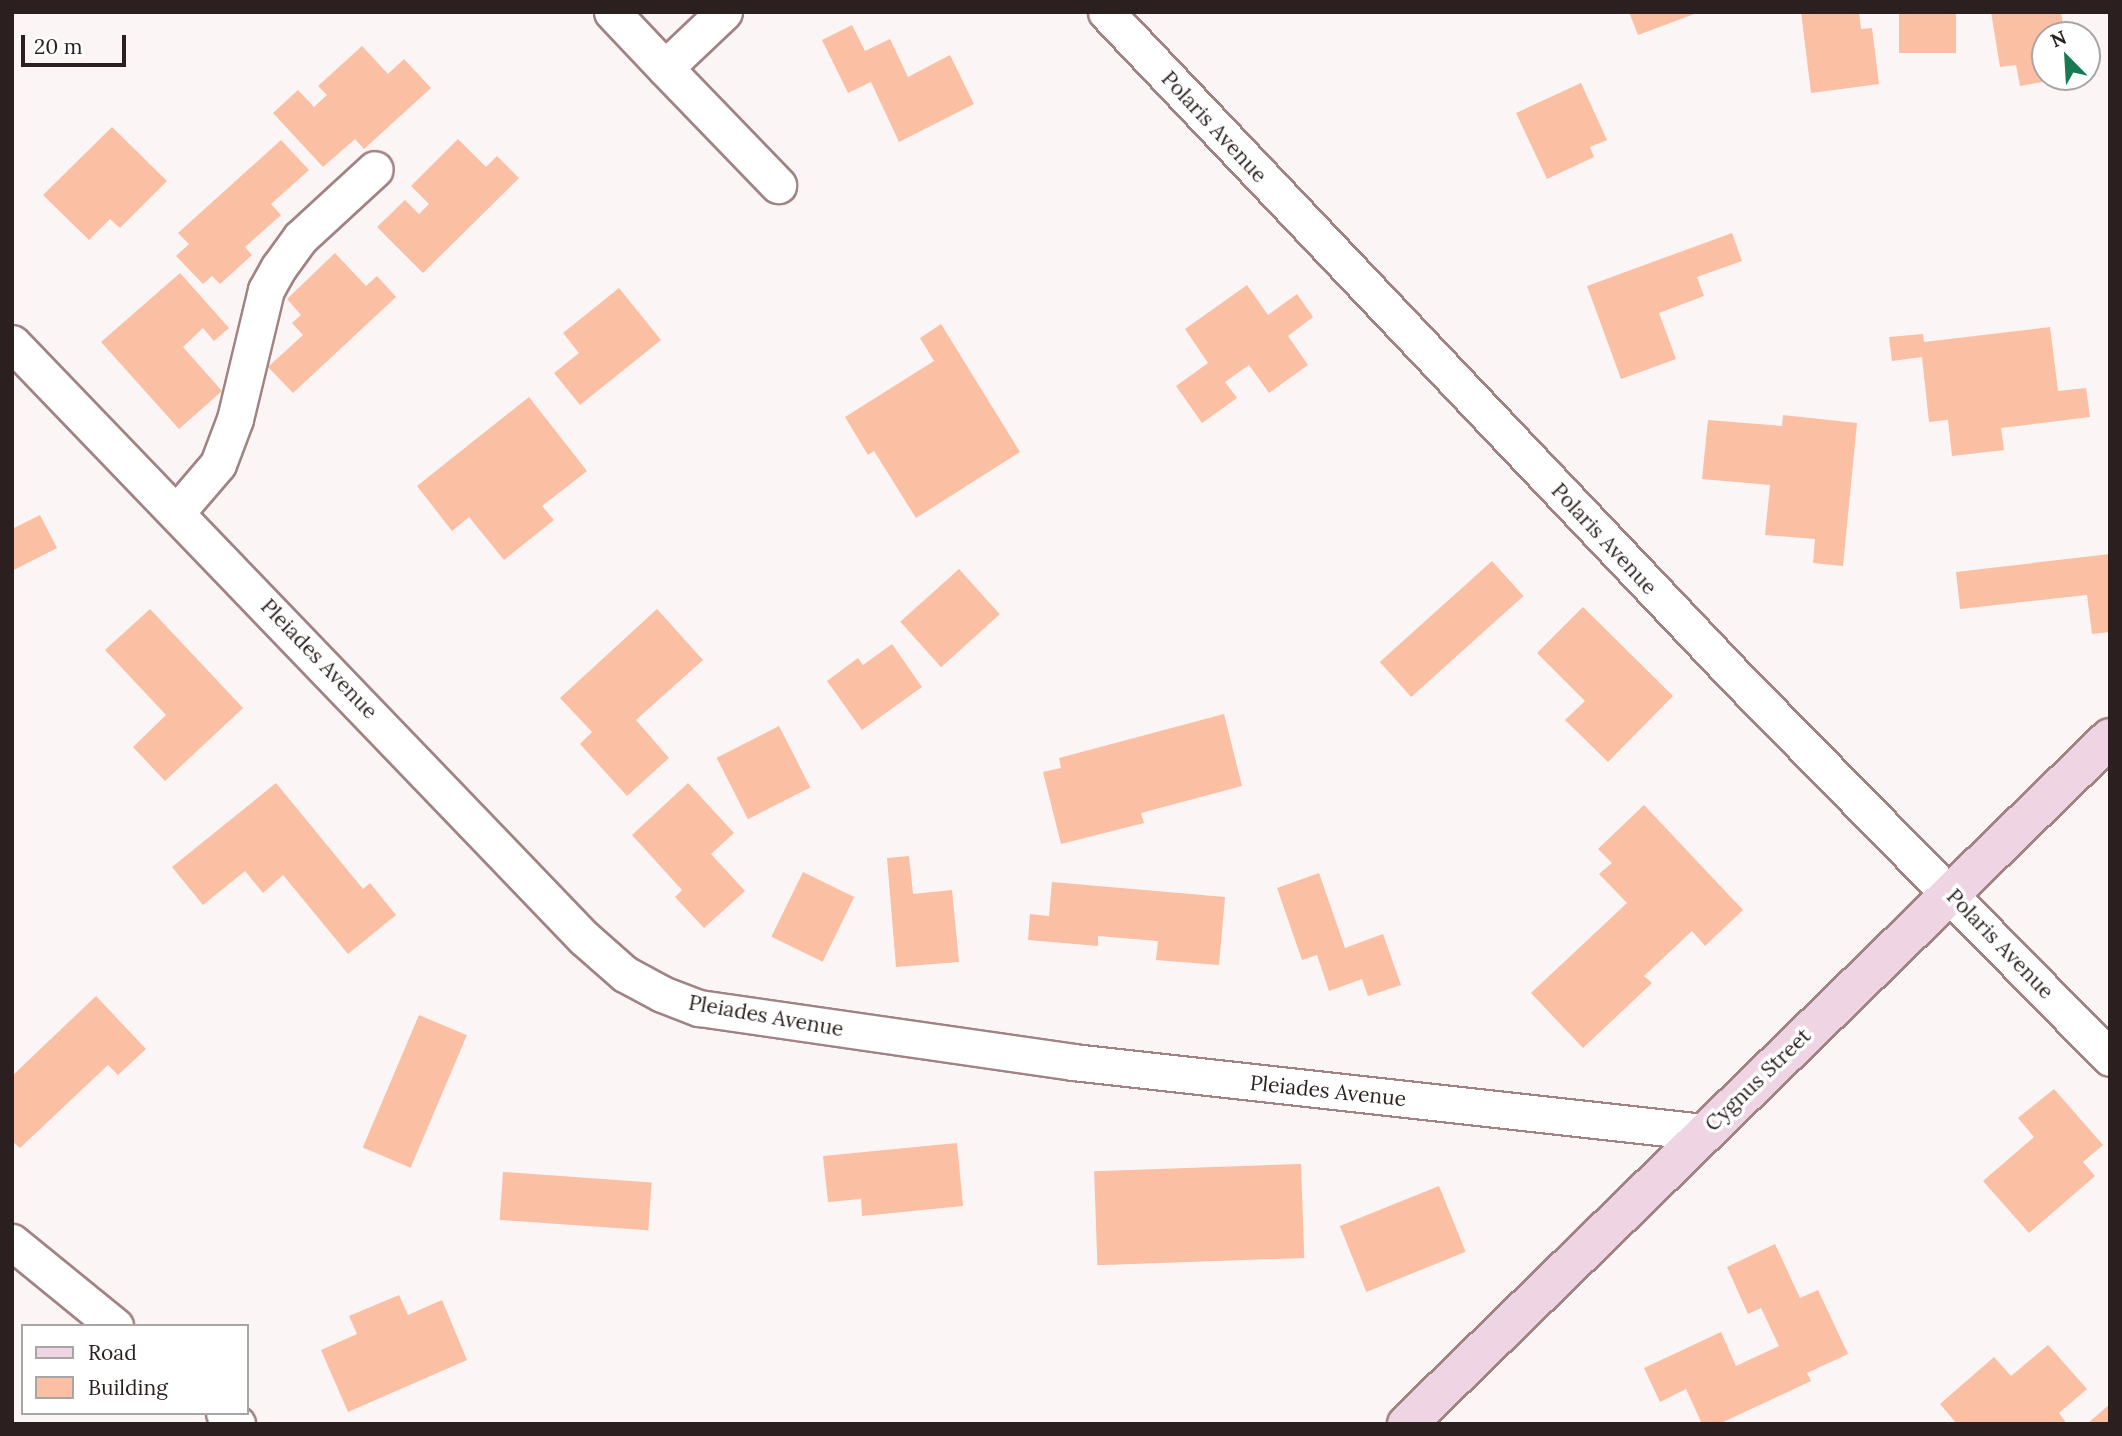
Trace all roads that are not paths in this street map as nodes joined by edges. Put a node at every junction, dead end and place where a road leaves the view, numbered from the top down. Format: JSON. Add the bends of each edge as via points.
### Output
{"nodes":[{"id":1,"x":612,"y":12,"type":"edge"},
{"id":2,"x":724,"y":12,"type":"edge"},
{"id":3,"x":1106,"y":12,"type":"edge"},
{"id":4,"x":665,"y":68,"type":"junction"},
{"id":5,"x":376,"y":169,"type":"dead end"},
{"id":6,"x":778,"y":185,"type":"dead end"},
{"id":7,"x":12,"y":343,"type":"edge"},
{"id":8,"x":177,"y":512,"type":"junction"},
{"id":9,"x":2110,"y":738,"type":"edge"},
{"id":10,"x":1952,"y":895,"type":"junction"},
{"id":11,"x":2110,"y":1058,"type":"edge"},
{"id":12,"x":1703,"y":1132,"type":"junction"},
{"id":13,"x":12,"y":1242,"type":"edge"},
{"id":14,"x":114,"y":1324,"type":"edge"},
{"id":15,"x":1407,"y":1424,"type":"edge"}],
"edges":[{"from":1,"to":4,"type":"street"},
{"from":2,"to":4,"type":"street"},
{"from":3,"to":10,"type":"street","name":"Polaris Avenue","via":[[1735,676]]},
{"from":4,"to":6,"type":"street"},
{"from":5,"to":8,"type":"street","via":[[301,237],[279,267],[266,290],[235,419],[218,464]]},
{"from":7,"to":8,"type":"street","name":"Pleiades Avenue"},
{"from":8,"to":12,"type":"street","name":"Pleiades Avenue","via":[[584,938],[625,974],[662,994],[699,1009],[1073,1062]]},
{"from":9,"to":10,"type":"street","name":"Cygnus Street"},
{"from":10,"to":11,"type":"street","name":"Polaris Avenue"},
{"from":10,"to":12,"type":"street","name":"Cygnus Street"},
{"from":12,"to":15,"type":"street","name":"Cygnus Street"},
{"from":13,"to":14,"type":"street"}]}
